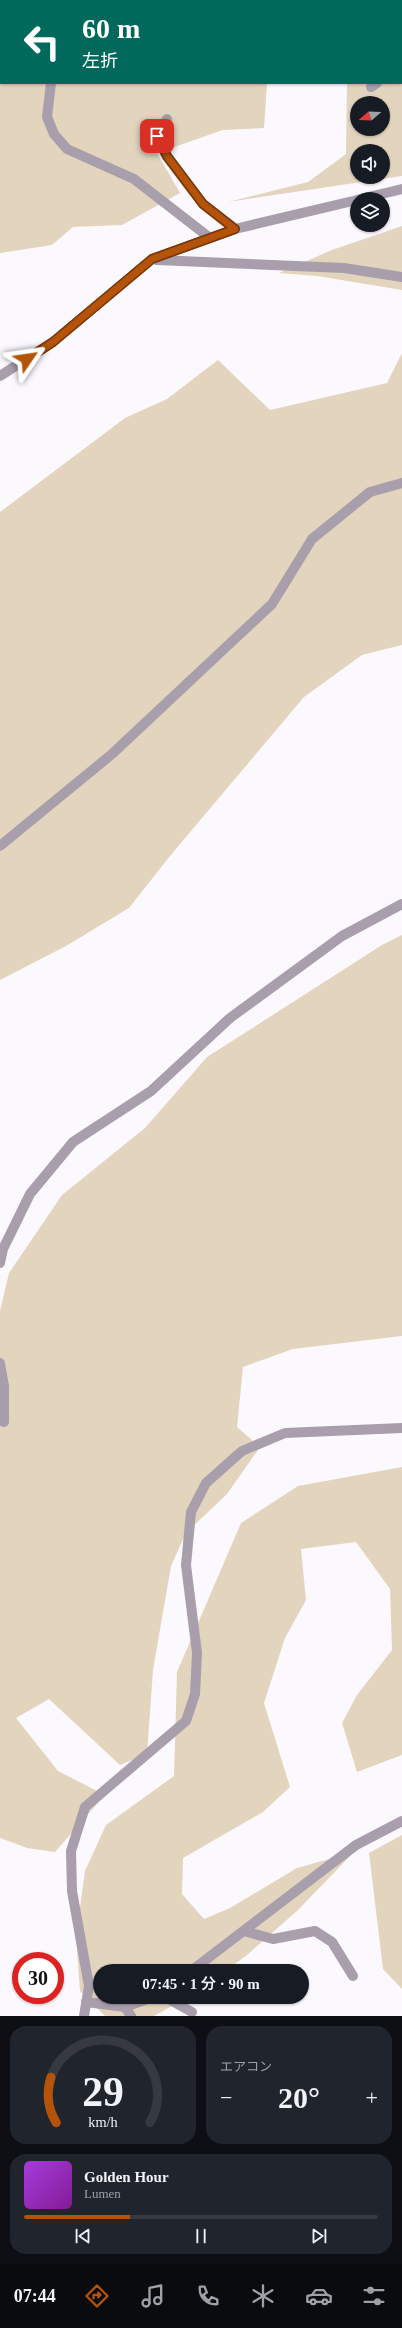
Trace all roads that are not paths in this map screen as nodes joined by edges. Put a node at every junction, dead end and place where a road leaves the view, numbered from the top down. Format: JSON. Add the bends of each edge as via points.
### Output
{"nodes":[{"id":1,"x":51,"y":84,"type":"edge"},
{"id":2,"x":167,"y":119,"type":"dead end"},
{"id":3,"x":402,"y":189,"type":"edge"},
{"id":4,"x":389,"y":192,"type":"edge"},
{"id":5,"x":350,"y":201,"type":"edge"},
{"id":6,"x":235,"y":229,"type":"junction"},
{"id":7,"x":210,"y":238,"type":"junction"},
{"id":8,"x":152,"y":259,"type":"junction"},
{"id":9,"x":402,"y":277,"type":"edge"},
{"id":10,"x":0,"y":376,"type":"edge"},
{"id":11,"x":402,"y":483,"type":"edge"},
{"id":12,"x":0,"y":846,"type":"edge"},
{"id":13,"x":402,"y":904,"type":"edge"},
{"id":14,"x":0,"y":1263,"type":"edge"},
{"id":15,"x":0,"y":1363,"type":"edge"},
{"id":16,"x":0,"y":1420,"type":"edge"},
{"id":17,"x":402,"y":1428,"type":"edge"},
{"id":18,"x":402,"y":1821,"type":"edge"},
{"id":19,"x":244,"y":1931,"type":"junction"},
{"id":20,"x":200,"y":1964,"type":"edge"},
{"id":21,"x":353,"y":1976,"type":"dead end"},
{"id":22,"x":86,"y":2002,"type":"junction"},
{"id":23,"x":133,"y":2004,"type":"edge"},
{"id":24,"x":178,"y":2004,"type":"edge"},
{"id":25,"x":125,"y":2007,"type":"junction"},
{"id":26,"x":192,"y":2012,"type":"dead end"},
{"id":27,"x":84,"y":2016,"type":"edge"},
{"id":28,"x":131,"y":2016,"type":"edge"}],
"edges":[{"from":1,"to":7,"type":"street","via":[[47,117],[54,134],[67,149],[134,179]]},
{"from":2,"to":6,"type":"street","via":[[157,136],[167,156],[203,204]]},
{"from":3,"to":4,"type":"street"},
{"from":5,"to":6,"type":"street"},
{"from":6,"to":7,"type":"street"},
{"from":7,"to":8,"type":"street"},
{"from":8,"to":9,"type":"street","via":[[344,268]]},
{"from":8,"to":10,"type":"street","via":[[53,342]]},
{"from":11,"to":12,"type":"street","via":[[370,492],[312,539],[272,604],[112,754]]},
{"from":13,"to":14,"type":"street","via":[[342,936],[230,1018],[151,1091],[73,1142],[30,1194],[3,1249]]},
{"from":15,"to":16,"type":"street","via":[[4,1386],[4,1422]]},
{"from":17,"to":22,"type":"street","via":[[285,1433],[242,1451],[206,1483],[191,1512],[186,1565],[197,1653],[195,1694],[186,1721],[85,1807],[71,1851],[72,1891],[89,1986]]},
{"from":18,"to":19,"type":"street","via":[[356,1845]]},
{"from":19,"to":20,"type":"street"},
{"from":19,"to":21,"type":"street","via":[[273,1939],[315,1931],[332,1942]]},
{"from":22,"to":25,"type":"street"},
{"from":22,"to":27,"type":"street"},
{"from":23,"to":25,"type":"street"},
{"from":24,"to":26,"type":"street"},
{"from":25,"to":28,"type":"street"}]}
